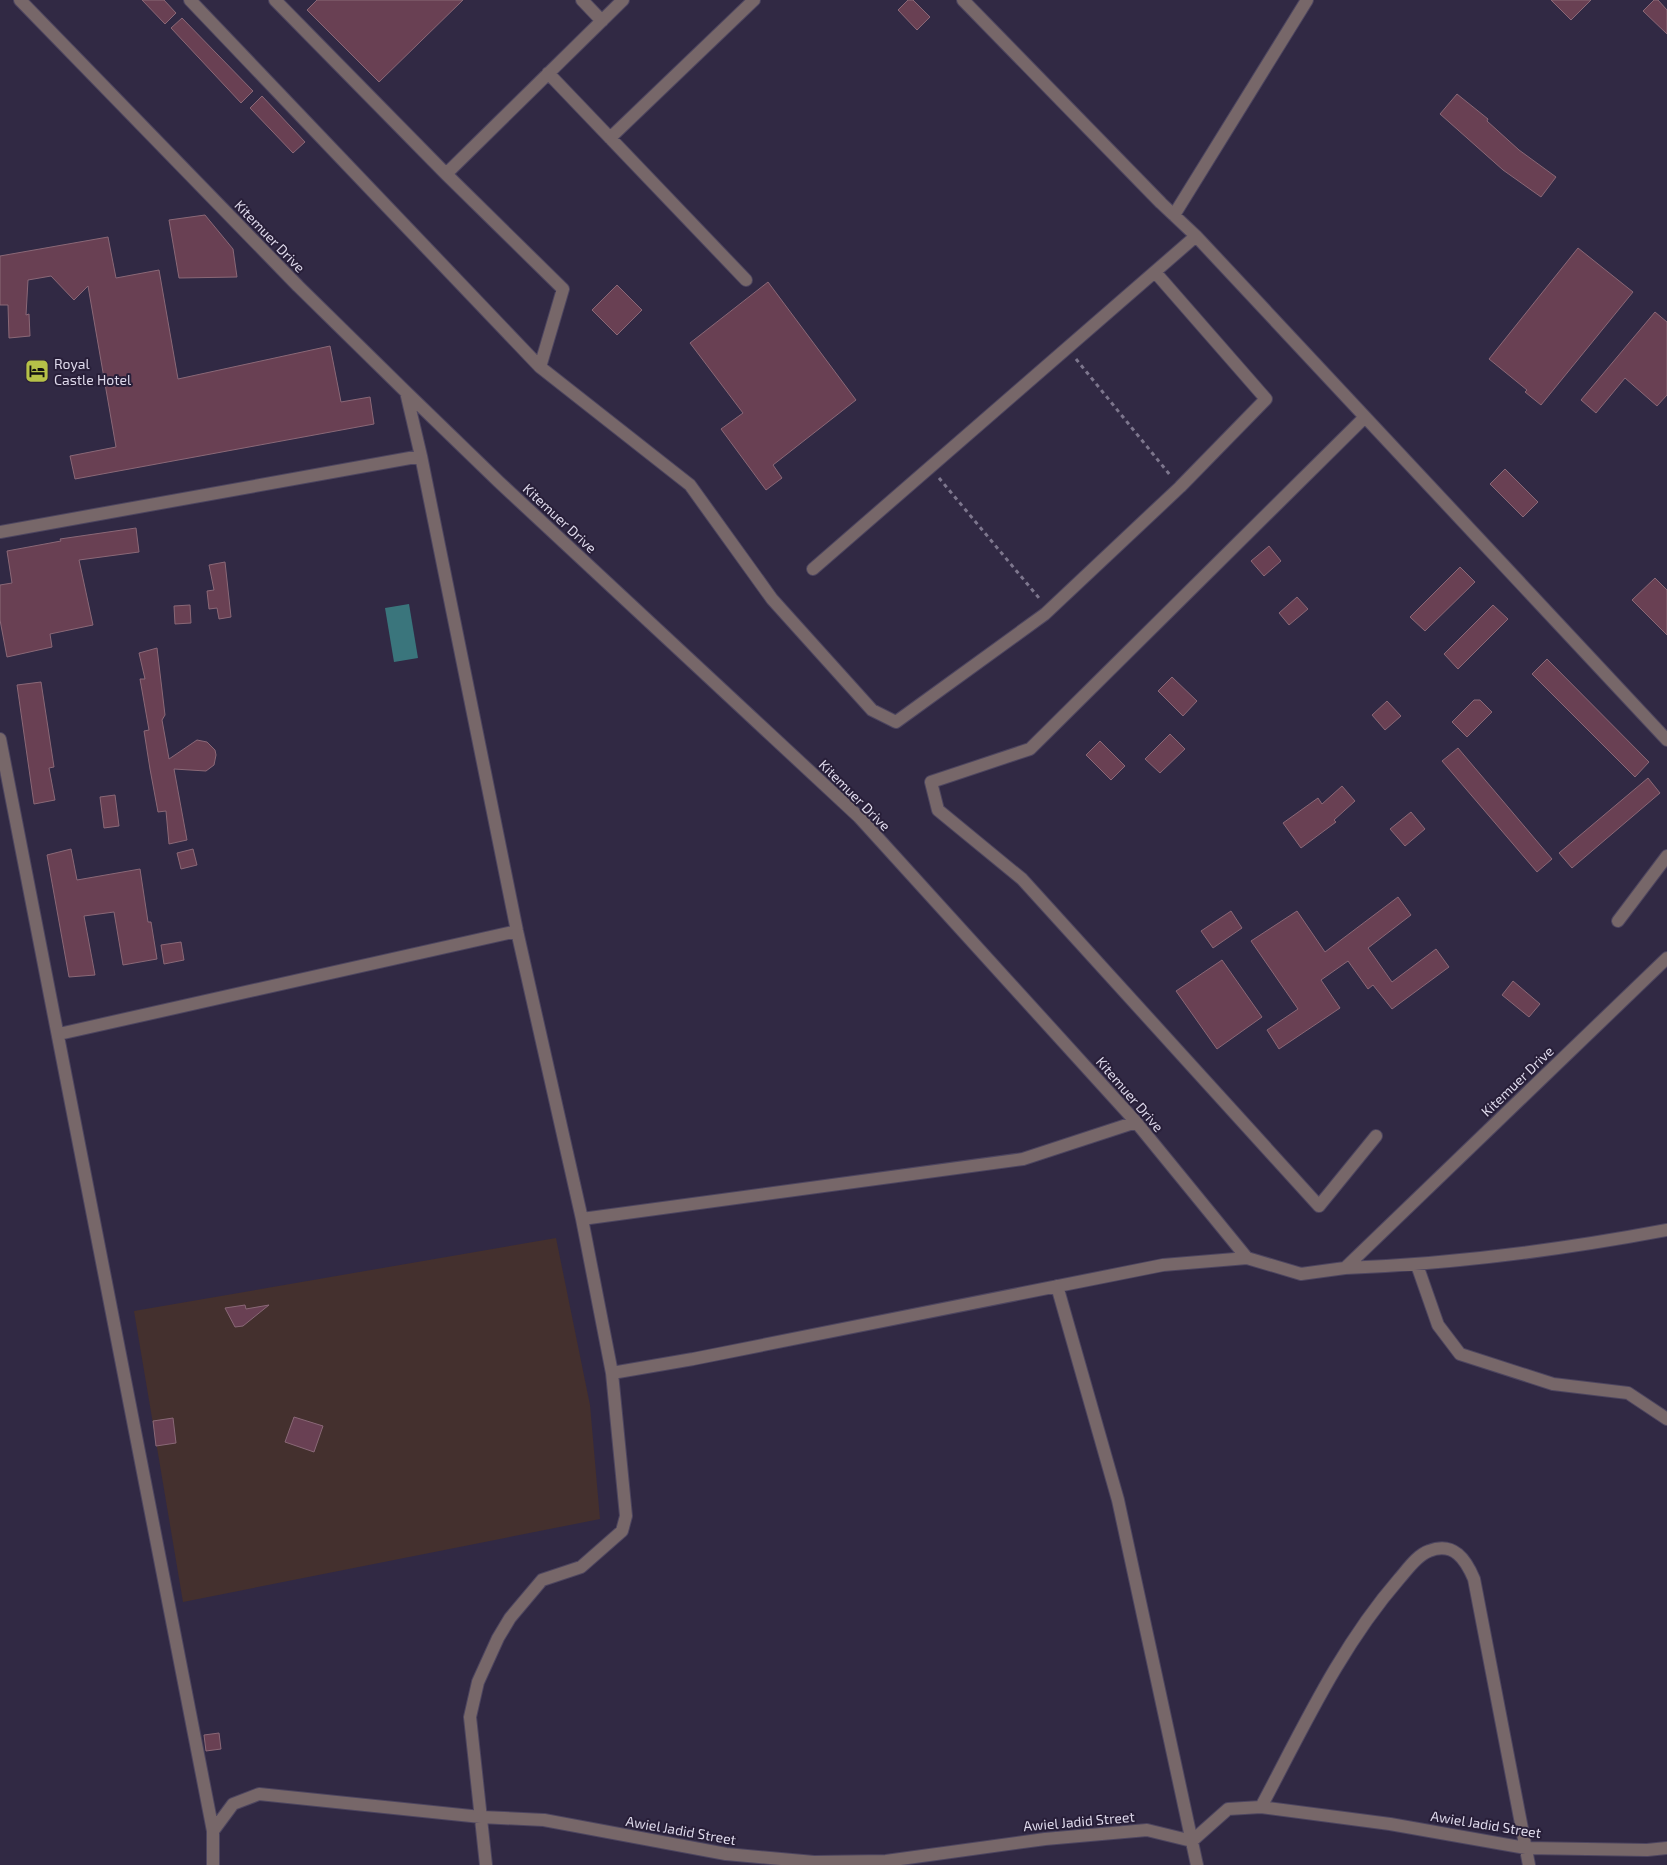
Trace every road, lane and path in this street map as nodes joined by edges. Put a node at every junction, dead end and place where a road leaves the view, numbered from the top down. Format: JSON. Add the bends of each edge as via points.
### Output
{"nodes":[{"id":1,"x":20,"y":0,"type":"edge"},
{"id":2,"x":190,"y":0,"type":"edge"},
{"id":3,"x":276,"y":0,"type":"edge"},
{"id":4,"x":582,"y":0,"type":"edge"},
{"id":5,"x":623,"y":0,"type":"edge"},
{"id":6,"x":754,"y":0,"type":"edge"},
{"id":7,"x":963,"y":0,"type":"edge"},
{"id":8,"x":1307,"y":0,"type":"edge"},
{"id":9,"x":602,"y":20,"type":"junction"},
{"id":10,"x":548,"y":73,"type":"junction"},
{"id":11,"x":610,"y":138,"type":"junction"},
{"id":12,"x":446,"y":174,"type":"junction"},
{"id":13,"x":1174,"y":215,"type":"junction"},
{"id":14,"x":1196,"y":236,"type":"junction"},
{"id":15,"x":1155,"y":272,"type":"junction"},
{"id":16,"x":746,"y":280,"type":"dead end"},
{"id":17,"x":1067,"y":348,"type":"junction"},
{"id":18,"x":540,"y":367,"type":"junction"},
{"id":19,"x":406,"y":392,"type":"junction"},
{"id":20,"x":1365,"y":417,"type":"junction"},
{"id":21,"x":421,"y":456,"type":"junction"},
{"id":22,"x":930,"y":467,"type":"junction"},
{"id":23,"x":1180,"y":487,"type":"junction"},
{"id":24,"x":0,"y":532,"type":"edge"},
{"id":25,"x":812,"y":569,"type":"dead end"},
{"id":26,"x":1049,"y":610,"type":"junction"},
{"id":27,"x":0,"y":739,"type":"edge"},
{"id":28,"x":1667,"y":740,"type":"edge"},
{"id":29,"x":1667,"y":856,"type":"edge"},
{"id":30,"x":1618,"y":920,"type":"dead end"},
{"id":31,"x":517,"y":931,"type":"junction"},
{"id":32,"x":1667,"y":958,"type":"edge"},
{"id":33,"x":59,"y":1034,"type":"junction"},
{"id":34,"x":1136,"y":1122,"type":"junction"},
{"id":35,"x":1376,"y":1136,"type":"dead end"},
{"id":36,"x":582,"y":1219,"type":"junction"},
{"id":37,"x":1667,"y":1230,"type":"edge"},
{"id":38,"x":1247,"y":1258,"type":"junction"},
{"id":39,"x":1417,"y":1265,"type":"junction"},
{"id":40,"x":1345,"y":1268,"type":"junction"},
{"id":41,"x":1057,"y":1286,"type":"junction"},
{"id":42,"x":612,"y":1373,"type":"junction"},
{"id":43,"x":1667,"y":1419,"type":"edge"},
{"id":44,"x":1262,"y":1807,"type":"junction"},
{"id":45,"x":481,"y":1817,"type":"junction"},
{"id":46,"x":213,"y":1831,"type":"junction"},
{"id":47,"x":1192,"y":1841,"type":"junction"},
{"id":48,"x":1526,"y":1848,"type":"junction"},
{"id":49,"x":1667,"y":1848,"type":"edge"},
{"id":50,"x":212,"y":1865,"type":"edge"},
{"id":51,"x":486,"y":1865,"type":"edge"},
{"id":52,"x":1196,"y":1865,"type":"edge"},
{"id":53,"x":1529,"y":1865,"type":"edge"}],
"edges":[{"from":1,"to":19,"type":"street","name":"Kitemuer Drive","via":[[298,286]]},
{"from":2,"to":18,"type":"street"},
{"from":3,"to":12,"type":"street"},
{"from":4,"to":9,"type":"street"},
{"from":5,"to":9,"type":"street"},
{"from":6,"to":11,"type":"street"},
{"from":7,"to":13,"type":"street"},
{"from":8,"to":13,"type":"street"},
{"from":9,"to":10,"type":"street"},
{"from":10,"to":11,"type":"street"},
{"from":10,"to":12,"type":"street"},
{"from":11,"to":16,"type":"street"},
{"from":12,"to":18,"type":"street","via":[[563,289]]},
{"from":13,"to":14,"type":"street"},
{"from":14,"to":15,"type":"street"},
{"from":14,"to":20,"type":"street"},
{"from":15,"to":17,"type":"street"},
{"from":15,"to":23,"type":"street","via":[[1266,399]]},
{"from":17,"to":22,"type":"street"},
{"from":17,"to":23,"type":"path"},
{"from":18,"to":26,"type":"street","via":[[690,484],[772,599],[872,710],[896,722]]},
{"from":19,"to":21,"type":"street"},
{"from":19,"to":34,"type":"street","name":"Kitemuer Drive","via":[[859,817]]},
{"from":20,"to":28,"type":"street"},
{"from":20,"to":35,"type":"street","via":[[1030,749],[931,782],[938,810],[1022,879],[1319,1206]]},
{"from":21,"to":24,"type":"street"},
{"from":21,"to":31,"type":"street"},
{"from":22,"to":25,"type":"street"},
{"from":22,"to":26,"type":"path"},
{"from":23,"to":26,"type":"street"},
{"from":27,"to":33,"type":"street"},
{"from":29,"to":30,"type":"street"},
{"from":31,"to":33,"type":"street"},
{"from":31,"to":36,"type":"street"},
{"from":32,"to":40,"type":"street","name":"Kitemuer Drive"},
{"from":33,"to":46,"type":"street"},
{"from":34,"to":36,"type":"street","via":[[1023,1159]]},
{"from":34,"to":38,"type":"street","name":"Kitemuer Drive"},
{"from":36,"to":42,"type":"street"},
{"from":37,"to":39,"type":"street","via":[[1601,1242]]},
{"from":38,"to":40,"type":"street","via":[[1301,1274]]},
{"from":38,"to":41,"type":"street","via":[[1163,1265]]},
{"from":39,"to":40,"type":"street"},
{"from":39,"to":43,"type":"street","via":[[1438,1325],[1460,1354],[1553,1384],[1628,1394]]},
{"from":41,"to":42,"type":"street"},
{"from":41,"to":47,"type":"street","via":[[1118,1500]]},
{"from":42,"to":45,"type":"street","via":[[626,1516],[624,1528],[581,1567],[542,1580],[510,1618],[498,1638],[478,1682],[470,1717]]},
{"from":44,"to":47,"type":"street","name":"Awiel Jadid Street","via":[[1228,1809]]},
{"from":44,"to":48,"type":"street","name":"Awiel Jadid Street","via":[[1390,1824]]},
{"from":44,"to":48,"type":"street","via":[[1338,1662],[1374,1608],[1429,1551],[1450,1549],[1466,1559],[1474,1579]]},
{"from":45,"to":46,"type":"street","name":"Awiel Jadid Street","via":[[259,1794],[233,1804]]},
{"from":45,"to":47,"type":"street","name":"Awiel Jadid Street","via":[[544,1820],[726,1854],[814,1862],[886,1861],[1045,1838],[1147,1830]]},
{"from":45,"to":51,"type":"street"},
{"from":46,"to":50,"type":"street"},
{"from":47,"to":52,"type":"street"},
{"from":48,"to":49,"type":"street","name":"Awiel Jadid Street"},
{"from":48,"to":53,"type":"street"}]}
